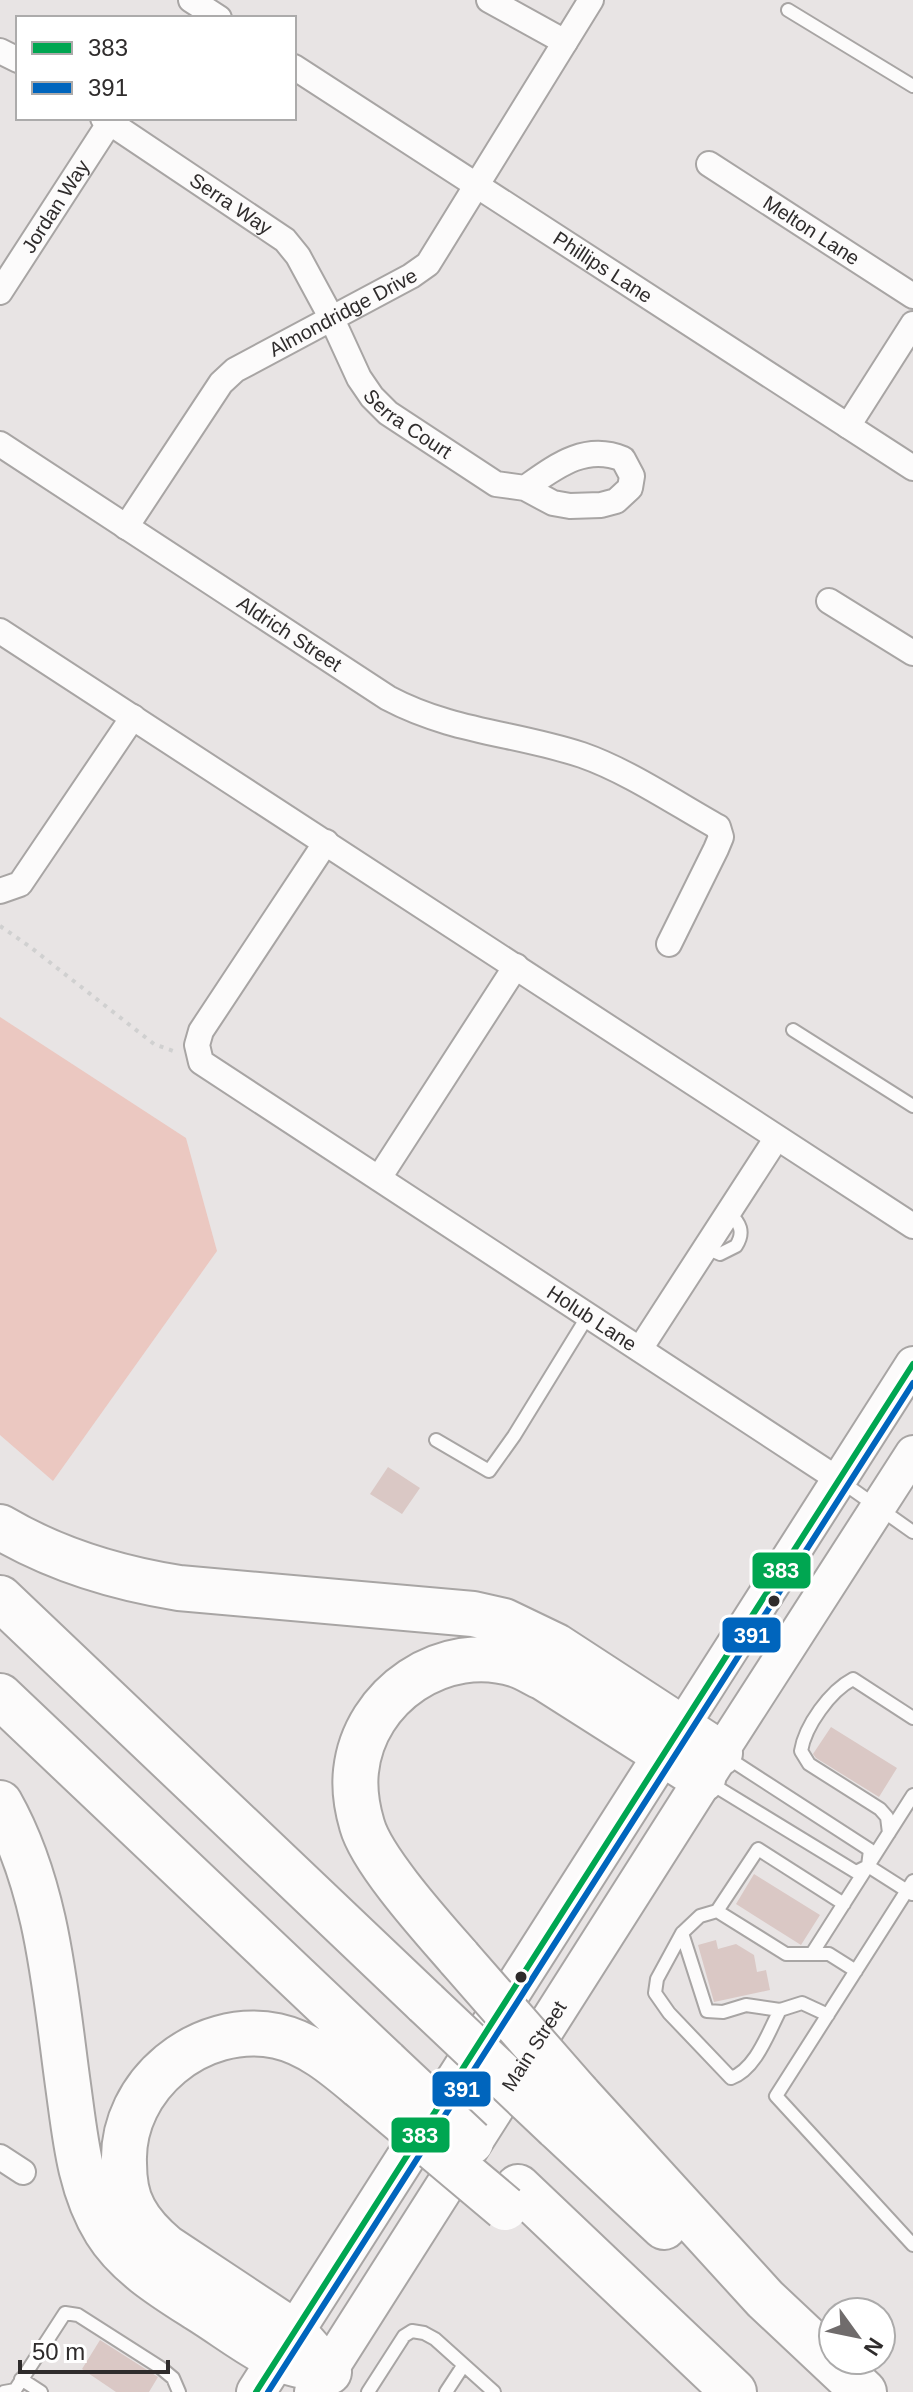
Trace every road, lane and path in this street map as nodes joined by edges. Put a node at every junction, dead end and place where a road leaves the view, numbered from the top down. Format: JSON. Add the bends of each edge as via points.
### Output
{"nodes":[{"id":1,"x":191,"y":0,"type":"edge"},
{"id":2,"x":489,"y":0,"type":"edge"},
{"id":3,"x":591,"y":0,"type":"edge"},
{"id":4,"x":788,"y":10,"type":"dead end"},
{"id":5,"x":216,"y":16,"type":"edge"},
{"id":6,"x":565,"y":42,"type":"junction"},
{"id":7,"x":296,"y":68,"type":"edge"},
{"id":8,"x":913,"y":86,"type":"edge"},
{"id":9,"x":106,"y":120,"type":"edge"},
{"id":10,"x":709,"y":164,"type":"dead end"},
{"id":11,"x":476,"y":185,"type":"junction"},
{"id":12,"x":0,"y":292,"type":"edge"},
{"id":13,"x":913,"y":296,"type":"edge"},
{"id":14,"x":331,"y":317,"type":"junction"},
{"id":15,"x":913,"y":324,"type":"edge"},
{"id":16,"x":848,"y":426,"type":"junction"},
{"id":17,"x":0,"y":444,"type":"edge"},
{"id":18,"x":910,"y":460,"type":"edge"},
{"id":19,"x":525,"y":488,"type":"dead end"},
{"id":20,"x":126,"y":527,"type":"junction"},
{"id":21,"x":829,"y":601,"type":"dead end"},
{"id":22,"x":4,"y":641,"type":"edge"},
{"id":23,"x":913,"y":653,"type":"edge"},
{"id":24,"x":133,"y":717,"type":"junction"},
{"id":25,"x":326,"y":842,"type":"junction"},
{"id":26,"x":0,"y":891,"type":"edge"},
{"id":27,"x":0,"y":926,"type":"edge"},
{"id":28,"x":669,"y":944,"type":"dead end"},
{"id":29,"x":516,"y":966,"type":"junction"},
{"id":30,"x":793,"y":1030,"type":"dead end"},
{"id":31,"x":201,"y":1062,"type":"junction"},
{"id":32,"x":913,"y":1106,"type":"edge"},
{"id":33,"x":776,"y":1139,"type":"junction"},
{"id":34,"x":379,"y":1178,"type":"junction"},
{"id":35,"x":913,"y":1226,"type":"edge"},
{"id":36,"x":589,"y":1314,"type":"junction"},
{"id":37,"x":640,"y":1349,"type":"junction"},
{"id":38,"x":913,"y":1364,"type":"edge"},
{"id":39,"x":436,"y":1440,"type":"dead end"},
{"id":40,"x":913,"y":1453,"type":"edge"},
{"id":41,"x":839,"y":1480,"type":"junction"},
{"id":42,"x":879,"y":1509,"type":"junction"},
{"id":43,"x":0,"y":1527,"type":"edge"},
{"id":44,"x":913,"y":1532,"type":"edge"},
{"id":45,"x":0,"y":1598,"type":"edge"},
{"id":46,"x":0,"y":1696,"type":"edge"},
{"id":47,"x":913,"y":1718,"type":"edge"},
{"id":48,"x":672,"y":1742,"type":"junction"},
{"id":49,"x":712,"y":1766,"type":"junction"},
{"id":50,"x":913,"y":1795,"type":"edge"},
{"id":51,"x":0,"y":1803,"type":"edge"},
{"id":52,"x":889,"y":1833,"type":"junction"},
{"id":53,"x":868,"y":1866,"type":"junction"},
{"id":54,"x":911,"y":1889,"type":"edge"},
{"id":55,"x":844,"y":1904,"type":"junction"},
{"id":56,"x":717,"y":1911,"type":"junction"},
{"id":57,"x":682,"y":1933,"type":"junction"},
{"id":58,"x":813,"y":1952,"type":"junction"},
{"id":59,"x":856,"y":1971,"type":"junction"},
{"id":60,"x":780,"y":2010,"type":"junction"},
{"id":61,"x":828,"y":2015,"type":"junction"},
{"id":62,"x":373,"y":2074,"type":"junction"},
{"id":63,"x":568,"y":2110,"type":"junction"},
{"id":64,"x":0,"y":2157,"type":"edge"},
{"id":65,"x":23,"y":2172,"type":"dead end"},
{"id":66,"x":512,"y":2198,"type":"junction"},
{"id":67,"x":913,"y":2245,"type":"edge"},
{"id":68,"x":276,"y":2361,"type":"edge"},
{"id":69,"x":463,"y":2366,"type":"junction"},
{"id":70,"x":21,"y":2379,"type":"junction"},
{"id":71,"x":321,"y":2382,"type":"edge"},
{"id":72,"x":4,"y":2392,"type":"edge"},
{"id":73,"x":41,"y":2392,"type":"edge"},
{"id":74,"x":179,"y":2392,"type":"edge"},
{"id":75,"x":368,"y":2392,"type":"edge"},
{"id":76,"x":446,"y":2392,"type":"edge"},
{"id":77,"x":494,"y":2392,"type":"edge"},
{"id":78,"x":712,"y":2392,"type":"edge"},
{"id":79,"x":734,"y":2392,"type":"edge"},
{"id":80,"x":842,"y":2392,"type":"edge"},
{"id":81,"x":864,"y":2392,"type":"edge"}],
"edges":[{"from":1,"to":5,"type":"street"},
{"from":2,"to":6,"type":"street"},
{"from":3,"to":6,"type":"street","name":"Almondridge Drive"},
{"from":4,"to":8,"type":"lane"},
{"from":6,"to":11,"type":"street","name":"Almondridge Drive"},
{"from":7,"to":11,"type":"street","name":"Phillips Lane"},
{"from":9,"to":12,"type":"street","name":"Jordan Way"},
{"from":9,"to":14,"type":"street","name":"Serra Way","via":[[285,240]]},
{"from":10,"to":13,"type":"street","name":"Melton Lane"},
{"from":11,"to":14,"type":"street","name":"Almondridge Drive","via":[[428,264]]},
{"from":11,"to":16,"type":"street","name":"Phillips Lane"},
{"from":14,"to":19,"type":"street","name":"Serra Court","via":[[359,378],[388,413],[496,484]]},
{"from":14,"to":20,"type":"street","name":"Almondridge Drive","via":[[221,383]]},
{"from":15,"to":16,"type":"street"},
{"from":16,"to":18,"type":"street","name":"Phillips Lane"},
{"from":17,"to":20,"type":"street","name":"Aldrich Street"},
{"from":20,"to":28,"type":"street","name":"Aldrich Street","via":[[416,713],[605,765],[718,827],[716,849]]},
{"from":21,"to":23,"type":"street"},
{"from":22,"to":24,"type":"street"},
{"from":24,"to":25,"type":"street"},
{"from":24,"to":26,"type":"street","via":[[20,884]]},
{"from":25,"to":29,"type":"street"},
{"from":25,"to":31,"type":"street","via":[[201,1031]]},
{"from":27,"to":31,"type":"path","via":[[154,1044]]},
{"from":29,"to":33,"type":"street"},
{"from":29,"to":34,"type":"street"},
{"from":30,"to":32,"type":"lane"},
{"from":31,"to":34,"type":"street","name":"Holub Lane"},
{"from":33,"to":35,"type":"street"},
{"from":33,"to":37,"type":"street"},
{"from":34,"to":36,"type":"street","name":"Holub Lane"},
{"from":36,"to":37,"type":"street","name":"Holub Lane"},
{"from":36,"to":39,"type":"lane","via":[[489,1471]]},
{"from":37,"to":41,"type":"street","name":"Holub Lane"},
{"from":38,"to":41,"type":"main road"},
{"from":40,"to":42,"type":"main road"},
{"from":41,"to":42,"type":"lane"},
{"from":41,"to":48,"type":"main road"},
{"from":42,"to":44,"type":"lane"},
{"from":42,"to":49,"type":"main road"},
{"from":43,"to":48,"type":"highway","via":[[81,1565],[145,1582],[504,1621],[556,1646]]},
{"from":45,"to":63,"type":"highway","bridge":true,"via":[[426,2003]]},
{"from":46,"to":62,"type":"highway"},
{"from":47,"to":52,"type":"lane","via":[[853,1679],[830,1698],[801,1751],[809,1764],[880,1809]]},
{"from":48,"to":49,"type":"highway"},
{"from":48,"to":63,"type":"highway","bridge":true,"via":[[517,1665],[466,1659],[413,1678],[372,1720],[362,1746],[356,1801],[363,1830]]},
{"from":48,"to":68,"type":"main road"},
{"from":49,"to":53,"type":"lane","via":[[856,1872]]},
{"from":49,"to":53,"type":"lane","via":[[870,1850]]},
{"from":49,"to":71,"type":"main road","name":"Main Street"},
{"from":50,"to":52,"type":"lane"},
{"from":51,"to":68,"type":"highway","via":[[20,1843],[40,1909],[77,2148],[92,2204],[107,2233],[147,2274]]},
{"from":52,"to":53,"type":"lane"},
{"from":53,"to":54,"type":"lane"},
{"from":53,"to":55,"type":"lane"},
{"from":54,"to":59,"type":"lane"},
{"from":55,"to":56,"type":"lane","via":[[758,1849]]},
{"from":55,"to":58,"type":"lane"},
{"from":56,"to":57,"type":"lane","via":[[700,1916]]},
{"from":56,"to":58,"type":"lane","via":[[786,1954]]},
{"from":57,"to":60,"type":"lane","via":[[707,2011],[746,2005]]},
{"from":57,"to":60,"type":"lane","via":[[655,1993],[731,2078],[742,2074]]},
{"from":58,"to":59,"type":"lane","via":[[829,1954]]},
{"from":59,"to":61,"type":"lane"},
{"from":60,"to":61,"type":"lane","via":[[802,2003]]},
{"from":61,"to":67,"type":"lane","via":[[776,2096]]},
{"from":62,"to":66,"type":"highway","bridge":true},
{"from":62,"to":68,"type":"highway","via":[[277,2036],[227,2036],[167,2067],[140,2097],[129,2121],[124,2180],[132,2208],[147,2230]]},
{"from":63,"to":80,"type":"highway"},
{"from":63,"to":81,"type":"highway"},
{"from":64,"to":65,"type":"street"},
{"from":66,"to":78,"type":"highway"},
{"from":66,"to":79,"type":"highway"},
{"from":68,"to":71,"type":"highway"},
{"from":69,"to":75,"type":"lane","via":[[435,2339],[412,2331]]},
{"from":69,"to":76,"type":"lane"},
{"from":69,"to":77,"type":"lane"},
{"from":70,"to":72,"type":"lane","via":[[15,2390]]},
{"from":70,"to":73,"type":"lane"},
{"from":70,"to":74,"type":"lane","via":[[65,2313],[78,2315],[161,2368]]}]}
